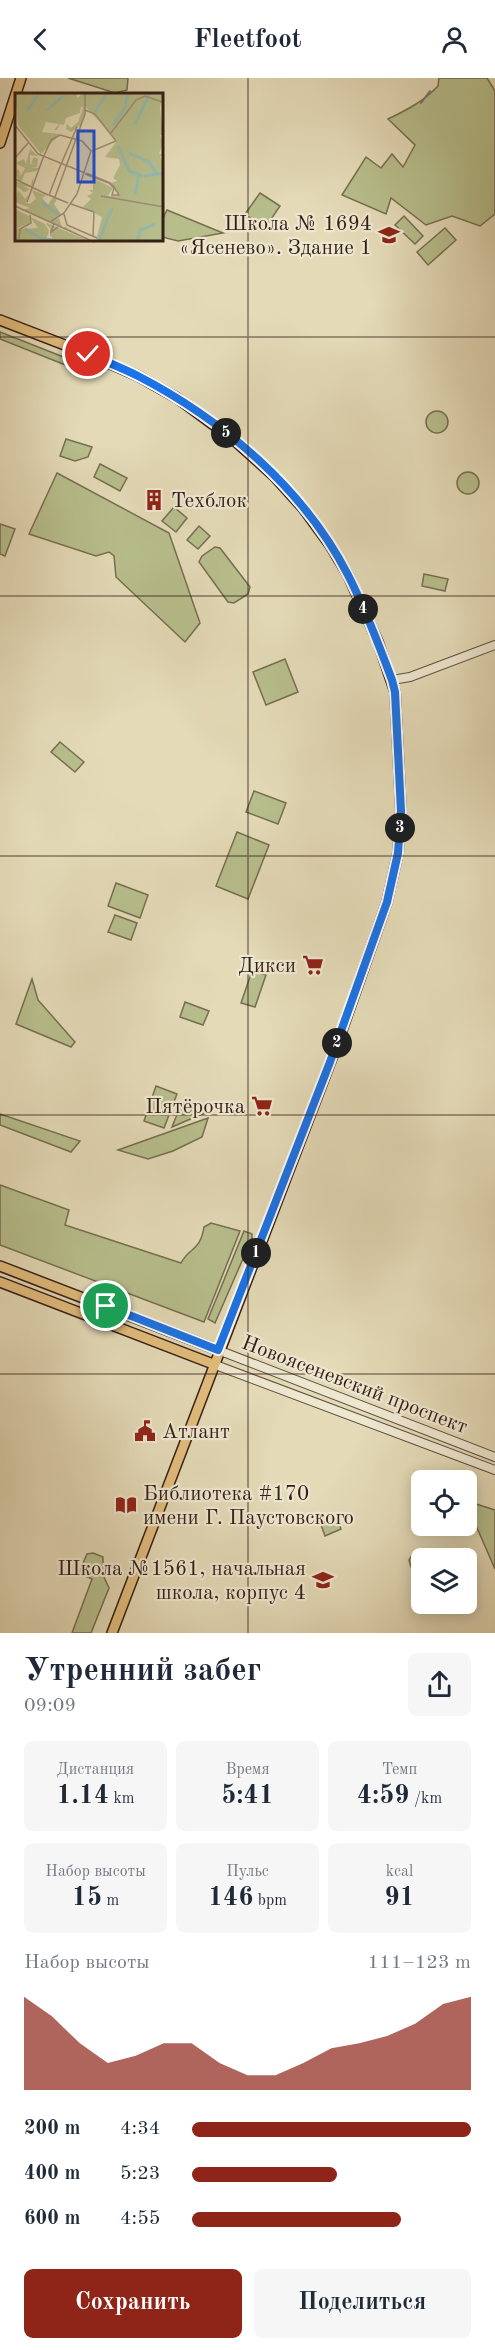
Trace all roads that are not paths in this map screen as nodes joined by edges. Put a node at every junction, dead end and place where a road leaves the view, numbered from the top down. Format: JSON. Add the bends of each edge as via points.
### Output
{"nodes":[{"id":1,"x":21,"y":78,"type":"edge"},
{"id":2,"x":16,"y":93,"type":"edge"},
{"id":3,"x":15,"y":97,"type":"edge"},
{"id":4,"x":0,"y":143,"type":"edge"},
{"id":5,"x":0,"y":320,"type":"edge"},
{"id":6,"x":495,"y":645,"type":"edge"},
{"id":7,"x":392,"y":680,"type":"junction"},
{"id":8,"x":0,"y":1266,"type":"edge"},
{"id":9,"x":0,"y":1282,"type":"edge"},
{"id":10,"x":218,"y":1350,"type":"junction"},
{"id":11,"x":213,"y":1364,"type":"junction"},
{"id":12,"x":495,"y":1457,"type":"edge"},
{"id":13,"x":495,"y":1470,"type":"edge"},
{"id":14,"x":112,"y":1633,"type":"edge"}],
"edges":[{"from":1,"to":2,"type":"main road"},
{"from":3,"to":4,"type":"main road"},
{"from":5,"to":7,"type":"main road","via":[[138,376],[177,398],[242,446],[303,508],[330,545],[348,574]]},
{"from":6,"to":7,"type":"street","via":[[411,677]]},
{"from":7,"to":10,"type":"main road","via":[[401,802],[398,853],[389,896],[330,1062]]},
{"from":8,"to":10,"type":"main road","name":"Новоясеневский проспект"},
{"from":9,"to":11,"type":"main road","name":"Новоясеневский проспект"},
{"from":10,"to":11,"type":"main road"},
{"from":10,"to":12,"type":"street","name":"Новоясеневский проспект"},
{"from":11,"to":13,"type":"street","name":"Новоясеневский проспект"},
{"from":11,"to":14,"type":"main road"}]}
